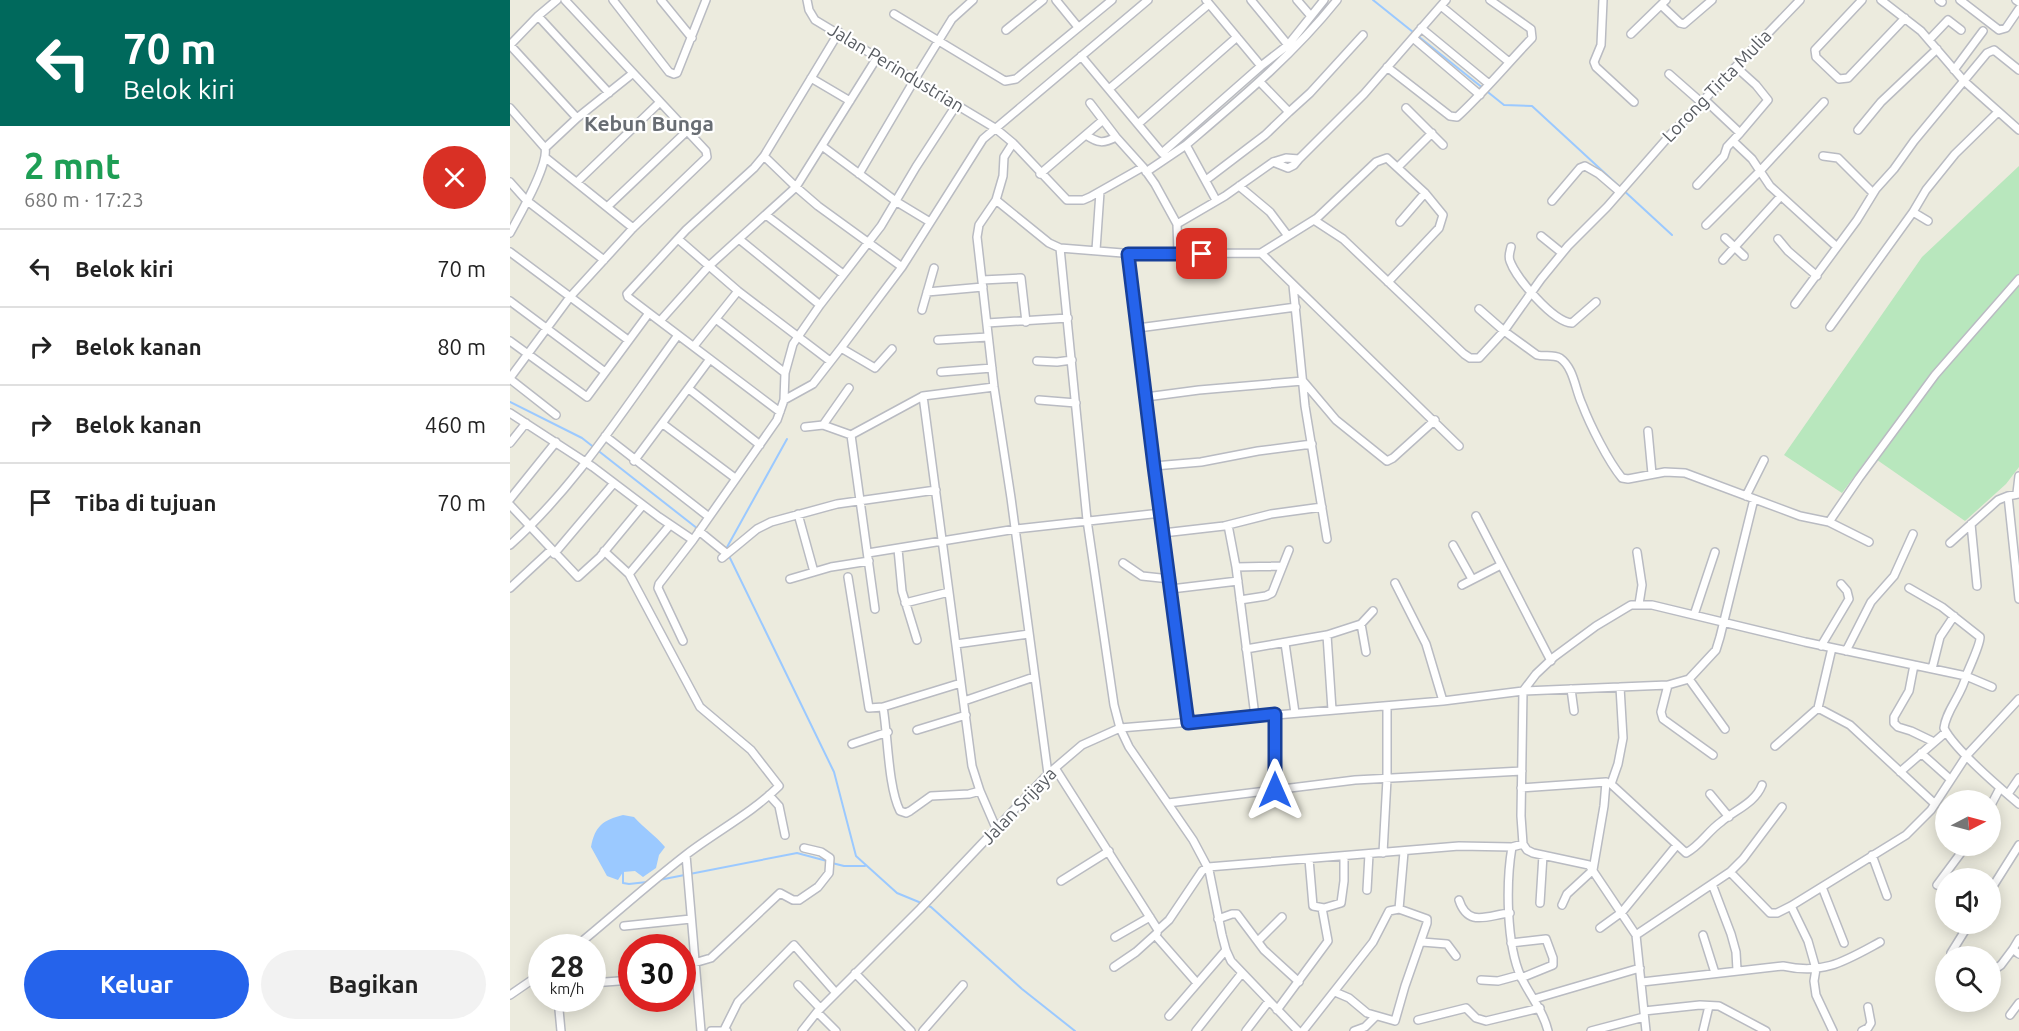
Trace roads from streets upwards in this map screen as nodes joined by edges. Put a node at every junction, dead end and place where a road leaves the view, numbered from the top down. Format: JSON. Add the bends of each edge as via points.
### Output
{"nodes":[{"id":1,"x":557,"y":0,"type":"edge"},
{"id":2,"x":565,"y":0,"type":"edge"},
{"id":3,"x":615,"y":0,"type":"edge"},
{"id":4,"x":661,"y":0,"type":"edge"},
{"id":5,"x":706,"y":0,"type":"edge"},
{"id":6,"x":807,"y":0,"type":"edge"},
{"id":7,"x":973,"y":0,"type":"edge"},
{"id":8,"x":1043,"y":0,"type":"edge"},
{"id":9,"x":1056,"y":0,"type":"edge"},
{"id":10,"x":1112,"y":0,"type":"edge"},
{"id":11,"x":1148,"y":0,"type":"edge"},
{"id":12,"x":1251,"y":0,"type":"edge"},
{"id":13,"x":1297,"y":0,"type":"edge"},
{"id":14,"x":1324,"y":0,"type":"edge"},
{"id":15,"x":1337,"y":0,"type":"edge"},
{"id":16,"x":1490,"y":0,"type":"edge"},
{"id":17,"x":1603,"y":0,"type":"edge"},
{"id":18,"x":1712,"y":0,"type":"edge"},
{"id":19,"x":1800,"y":0,"type":"edge"},
{"id":20,"x":1862,"y":0,"type":"edge"},
{"id":21,"x":1881,"y":0,"type":"edge"},
{"id":22,"x":1895,"y":0,"type":"edge"},
{"id":23,"x":1960,"y":0,"type":"edge"},
{"id":24,"x":1208,"y":2,"type":"edge"},
{"id":25,"x":1664,"y":2,"type":"edge"},
{"id":26,"x":1444,"y":3,"type":"edge"},
{"id":27,"x":1891,"y":7,"type":"junction"},
{"id":28,"x":2019,"y":9,"type":"edge"},
{"id":29,"x":894,"y":14,"type":"dead end"},
{"id":30,"x":1310,"y":15,"type":"junction"},
{"id":31,"x":538,"y":16,"type":"junction"},
{"id":32,"x":1905,"y":18,"type":"junction"},
{"id":33,"x":1078,"y":27,"type":"junction"},
{"id":34,"x":1420,"y":29,"type":"junction"},
{"id":35,"x":1006,"y":30,"type":"dead end"},
{"id":36,"x":1961,"y":30,"type":"dead end"},
{"id":37,"x":1983,"y":31,"type":"dead end"},
{"id":38,"x":510,"y":32,"type":"edge"},
{"id":39,"x":838,"y":32,"type":"junction"},
{"id":40,"x":1631,"y":34,"type":"dead end"},
{"id":41,"x":1363,"y":35,"type":"dead end"},
{"id":42,"x":1238,"y":37,"type":"junction"},
{"id":43,"x":1413,"y":37,"type":"junction"},
{"id":44,"x":516,"y":38,"type":"junction"},
{"id":45,"x":692,"y":38,"type":"junction"},
{"id":46,"x":1929,"y":40,"type":"junction"},
{"id":47,"x":938,"y":41,"type":"junction"},
{"id":48,"x":510,"y":45,"type":"edge"},
{"id":49,"x":1288,"y":45,"type":"junction"},
{"id":50,"x":1937,"y":49,"type":"junction"},
{"id":51,"x":878,"y":56,"type":"junction"},
{"id":52,"x":1081,"y":56,"type":"junction"},
{"id":53,"x":1509,"y":62,"type":"junction"},
{"id":54,"x":1261,"y":66,"type":"junction"},
{"id":55,"x":1387,"y":67,"type":"junction"},
{"id":56,"x":1736,"y":67,"type":"junction"},
{"id":57,"x":1954,"y":70,"type":"junction"},
{"id":58,"x":2019,"y":70,"type":"edge"},
{"id":59,"x":632,"y":74,"type":"junction"},
{"id":60,"x":1669,"y":74,"type":"dead end"},
{"id":61,"x":812,"y":78,"type":"junction"},
{"id":62,"x":915,"y":79,"type":"junction"},
{"id":63,"x":1964,"y":81,"type":"junction"},
{"id":64,"x":1260,"y":82,"type":"junction"},
{"id":65,"x":1489,"y":85,"type":"junction"},
{"id":66,"x":1109,"y":89,"type":"junction"},
{"id":67,"x":609,"y":93,"type":"junction"},
{"id":68,"x":1481,"y":93,"type":"junction"},
{"id":69,"x":850,"y":100,"type":"junction"},
{"id":70,"x":1704,"y":101,"type":"junction"},
{"id":71,"x":1634,"y":102,"type":"dead end"},
{"id":72,"x":1824,"y":102,"type":"dead end"},
{"id":73,"x":659,"y":103,"type":"junction"},
{"id":74,"x":1090,"y":103,"type":"dead end"},
{"id":75,"x":957,"y":104,"type":"junction"},
{"id":76,"x":510,"y":108,"type":"edge"},
{"id":77,"x":1406,"y":108,"type":"dead end"},
{"id":78,"x":1290,"y":112,"type":"junction"},
{"id":79,"x":1998,"y":112,"type":"junction"},
{"id":80,"x":577,"y":118,"type":"junction"},
{"id":81,"x":1103,"y":120,"type":"junction"},
{"id":82,"x":1138,"y":124,"type":"junction"},
{"id":83,"x":995,"y":128,"type":"junction"},
{"id":84,"x":2019,"y":129,"type":"edge"},
{"id":85,"x":1858,"y":130,"type":"dead end"},
{"id":86,"x":687,"y":131,"type":"junction"},
{"id":87,"x":1432,"y":133,"type":"junction"},
{"id":88,"x":1740,"y":133,"type":"junction"},
{"id":89,"x":1086,"y":135,"type":"junction"},
{"id":90,"x":1116,"y":137,"type":"junction"},
{"id":91,"x":1733,"y":141,"type":"junction"},
{"id":92,"x":1013,"y":143,"type":"junction"},
{"id":93,"x":1186,"y":145,"type":"junction"},
{"id":94,"x":822,"y":146,"type":"junction"},
{"id":95,"x":1443,"y":146,"type":"dead end"},
{"id":96,"x":545,"y":148,"type":"junction"},
{"id":97,"x":1165,"y":155,"type":"junction"},
{"id":98,"x":764,"y":156,"type":"junction"},
{"id":99,"x":1823,"y":156,"type":"dead end"},
{"id":100,"x":546,"y":158,"type":"junction"},
{"id":101,"x":1398,"y":167,"type":"junction"},
{"id":102,"x":1144,"y":169,"type":"junction"},
{"id":103,"x":1760,"y":171,"type":"junction"},
{"id":104,"x":859,"y":174,"type":"junction"},
{"id":105,"x":1040,"y":174,"type":"junction"},
{"id":106,"x":1206,"y":180,"type":"junction"},
{"id":107,"x":510,"y":182,"type":"edge"},
{"id":108,"x":577,"y":182,"type":"junction"},
{"id":109,"x":1697,"y":185,"type":"dead end"},
{"id":110,"x":1239,"y":186,"type":"junction"},
{"id":111,"x":796,"y":188,"type":"junction"},
{"id":112,"x":1623,"y":189,"type":"junction"},
{"id":113,"x":1100,"y":192,"type":"junction"},
{"id":114,"x":1425,"y":193,"type":"junction"},
{"id":115,"x":1874,"y":193,"type":"junction"},
{"id":116,"x":1781,"y":196,"type":"junction"},
{"id":117,"x":526,"y":200,"type":"junction"},
{"id":118,"x":996,"y":200,"type":"junction"},
{"id":119,"x":1216,"y":200,"type":"junction"},
{"id":120,"x":1551,"y":201,"type":"dead end"},
{"id":121,"x":897,"y":202,"type":"junction"},
{"id":122,"x":607,"y":207,"type":"junction"},
{"id":123,"x":1912,"y":212,"type":"junction"},
{"id":124,"x":766,"y":215,"type":"junction"},
{"id":125,"x":1314,"y":220,"type":"junction"},
{"id":126,"x":1928,"y":221,"type":"dead end"},
{"id":127,"x":930,"y":222,"type":"junction"},
{"id":128,"x":1400,"y":222,"type":"dead end"},
{"id":129,"x":1177,"y":224,"type":"junction"},
{"id":130,"x":1706,"y":225,"type":"dead end"},
{"id":131,"x":633,"y":228,"type":"junction"},
{"id":132,"x":510,"y":233,"type":"edge"},
{"id":133,"x":1288,"y":236,"type":"junction"},
{"id":134,"x":1541,"y":236,"type":"dead end"},
{"id":135,"x":678,"y":238,"type":"junction"},
{"id":136,"x":1725,"y":238,"type":"dead end"},
{"id":137,"x":1778,"y":239,"type":"dead end"},
{"id":138,"x":739,"y":240,"type":"junction"},
{"id":139,"x":869,"y":243,"type":"junction"},
{"id":140,"x":1511,"y":247,"type":"dead end"},
{"id":141,"x":1735,"y":247,"type":"junction"},
{"id":142,"x":1836,"y":247,"type":"junction"},
{"id":143,"x":1060,"y":248,"type":"junction"},
{"id":144,"x":1095,"y":250,"type":"junction"},
{"id":145,"x":510,"y":252,"type":"edge"},
{"id":146,"x":1178,"y":253,"type":"junction"},
{"id":147,"x":1262,"y":253,"type":"junction"},
{"id":148,"x":1562,"y":253,"type":"junction"},
{"id":149,"x":1128,"y":254,"type":"junction"},
{"id":150,"x":1744,"y":256,"type":"dead end"},
{"id":151,"x":604,"y":260,"type":"junction"},
{"id":152,"x":1723,"y":260,"type":"dead end"},
{"id":153,"x":709,"y":266,"type":"junction"},
{"id":154,"x":902,"y":267,"type":"junction"},
{"id":155,"x":934,"y":268,"type":"dead end"},
{"id":156,"x":843,"y":274,"type":"junction"},
{"id":157,"x":1817,"y":276,"type":"junction"},
{"id":158,"x":2019,"y":279,"type":"edge"},
{"id":159,"x":1388,"y":282,"type":"junction"},
{"id":160,"x":982,"y":284,"type":"junction"},
{"id":161,"x":1293,"y":285,"type":"junction"},
{"id":162,"x":738,"y":291,"type":"junction"},
{"id":163,"x":927,"y":292,"type":"junction"},
{"id":164,"x":1532,"y":294,"type":"junction"},
{"id":165,"x":570,"y":297,"type":"junction"},
{"id":166,"x":510,"y":301,"type":"edge"},
{"id":167,"x":1596,"y":302,"type":"dead end"},
{"id":168,"x":1796,"y":304,"type":"dead end"},
{"id":169,"x":820,"y":305,"type":"junction"},
{"id":170,"x":1296,"y":307,"type":"junction"},
{"id":171,"x":1479,"y":309,"type":"dead end"},
{"id":172,"x":922,"y":310,"type":"dead end"},
{"id":173,"x":649,"y":313,"type":"junction"},
{"id":174,"x":1068,"y":318,"type":"junction"},
{"id":175,"x":716,"y":319,"type":"junction"},
{"id":176,"x":660,"y":321,"type":"junction"},
{"id":177,"x":1026,"y":322,"type":"junction"},
{"id":178,"x":987,"y":323,"type":"junction"},
{"id":179,"x":1830,"y":327,"type":"dead end"},
{"id":180,"x":547,"y":328,"type":"junction"},
{"id":181,"x":1138,"y":328,"type":"junction"},
{"id":182,"x":1504,"y":331,"type":"junction"},
{"id":183,"x":678,"y":335,"type":"junction"},
{"id":184,"x":797,"y":337,"type":"junction"},
{"id":185,"x":988,"y":337,"type":"junction"},
{"id":186,"x":628,"y":340,"type":"junction"},
{"id":187,"x":938,"y":340,"type":"dead end"},
{"id":188,"x":510,"y":341,"type":"edge"},
{"id":189,"x":694,"y":346,"type":"junction"},
{"id":190,"x":841,"y":348,"type":"junction"},
{"id":191,"x":892,"y":350,"type":"dead end"},
{"id":192,"x":528,"y":354,"type":"junction"},
{"id":193,"x":710,"y":359,"type":"junction"},
{"id":194,"x":1072,"y":360,"type":"junction"},
{"id":195,"x":830,"y":361,"type":"junction"},
{"id":196,"x":1037,"y":361,"type":"dead end"},
{"id":197,"x":992,"y":369,"type":"junction"},
{"id":198,"x":605,"y":372,"type":"junction"},
{"id":199,"x":941,"y":372,"type":"dead end"},
{"id":200,"x":785,"y":373,"type":"junction"},
{"id":201,"x":510,"y":379,"type":"edge"},
{"id":202,"x":1303,"y":381,"type":"junction"},
{"id":203,"x":994,"y":387,"type":"junction"},
{"id":204,"x":849,"y":388,"type":"dead end"},
{"id":205,"x":689,"y":389,"type":"junction"},
{"id":206,"x":923,"y":396,"type":"junction"},
{"id":207,"x":1146,"y":397,"type":"junction"},
{"id":208,"x":784,"y":400,"type":"junction"},
{"id":209,"x":1040,"y":400,"type":"dead end"},
{"id":210,"x":1076,"y":403,"type":"junction"},
{"id":211,"x":780,"y":412,"type":"junction"},
{"id":212,"x":510,"y":413,"type":"edge"},
{"id":213,"x":556,"y":415,"type":"dead end"},
{"id":214,"x":1435,"y":420,"type":"junction"},
{"id":215,"x":526,"y":423,"type":"junction"},
{"id":216,"x":663,"y":424,"type":"junction"},
{"id":217,"x":823,"y":425,"type":"junction"},
{"id":218,"x":805,"y":427,"type":"dead end"},
{"id":219,"x":1648,"y":431,"type":"dead end"},
{"id":220,"x":851,"y":435,"type":"junction"},
{"id":221,"x":605,"y":436,"type":"junction"},
{"id":222,"x":556,"y":442,"type":"junction"},
{"id":223,"x":510,"y":443,"type":"edge"},
{"id":224,"x":760,"y":444,"type":"junction"},
{"id":225,"x":1312,"y":444,"type":"junction"},
{"id":226,"x":1459,"y":446,"type":"dead end"},
{"id":227,"x":1764,"y":460,"type":"dead end"},
{"id":228,"x":634,"y":461,"type":"junction"},
{"id":229,"x":586,"y":462,"type":"junction"},
{"id":230,"x":1154,"y":466,"type":"junction"},
{"id":231,"x":1652,"y":474,"type":"junction"},
{"id":232,"x":2019,"y":476,"type":"edge"},
{"id":233,"x":735,"y":478,"type":"junction"},
{"id":234,"x":614,"y":483,"type":"junction"},
{"id":235,"x":936,"y":490,"type":"junction"},
{"id":236,"x":2017,"y":491,"type":"edge"},
{"id":237,"x":1746,"y":496,"type":"junction"},
{"id":238,"x":2008,"y":496,"type":"junction"},
{"id":239,"x":510,"y":499,"type":"edge"},
{"id":240,"x":1754,"y":499,"type":"junction"},
{"id":241,"x":860,"y":501,"type":"junction"},
{"id":242,"x":510,"y":505,"type":"edge"},
{"id":243,"x":643,"y":505,"type":"junction"},
{"id":244,"x":1322,"y":507,"type":"junction"},
{"id":245,"x":1161,"y":513,"type":"junction"},
{"id":246,"x":798,"y":514,"type":"junction"},
{"id":247,"x":1476,"y":516,"type":"dead end"},
{"id":248,"x":709,"y":517,"type":"junction"},
{"id":249,"x":1087,"y":520,"type":"junction"},
{"id":250,"x":1829,"y":522,"type":"junction"},
{"id":251,"x":1971,"y":524,"type":"junction"},
{"id":252,"x":669,"y":525,"type":"junction"},
{"id":253,"x":1228,"y":525,"type":"junction"},
{"id":254,"x":530,"y":527,"type":"junction"},
{"id":255,"x":1016,"y":529,"type":"junction"},
{"id":256,"x":700,"y":530,"type":"junction"},
{"id":257,"x":1163,"y":533,"type":"junction"},
{"id":258,"x":1913,"y":534,"type":"dead end"},
{"id":259,"x":1327,"y":539,"type":"dead end"},
{"id":260,"x":693,"y":540,"type":"junction"},
{"id":261,"x":942,"y":542,"type":"junction"},
{"id":262,"x":1869,"y":542,"type":"dead end"},
{"id":263,"x":1950,"y":543,"type":"dead end"},
{"id":264,"x":510,"y":544,"type":"edge"},
{"id":265,"x":1453,"y":545,"type":"dead end"},
{"id":266,"x":898,"y":549,"type":"junction"},
{"id":267,"x":1289,"y":550,"type":"dead end"},
{"id":268,"x":604,"y":551,"type":"junction"},
{"id":269,"x":552,"y":552,"type":"junction"},
{"id":270,"x":1637,"y":552,"type":"dead end"},
{"id":271,"x":1715,"y":552,"type":"dead end"},
{"id":272,"x":868,"y":553,"type":"junction"},
{"id":273,"x":869,"y":561,"type":"junction"},
{"id":274,"x":1123,"y":563,"type":"dead end"},
{"id":275,"x":1501,"y":565,"type":"junction"},
{"id":276,"x":1281,"y":566,"type":"junction"},
{"id":277,"x":1236,"y":567,"type":"junction"},
{"id":278,"x":814,"y":572,"type":"junction"},
{"id":279,"x":629,"y":574,"type":"junction"},
{"id":280,"x":848,"y":578,"type":"dead end"},
{"id":281,"x":790,"y":579,"type":"dead end"},
{"id":282,"x":1170,"y":579,"type":"junction"},
{"id":283,"x":1473,"y":579,"type":"junction"},
{"id":284,"x":1238,"y":581,"type":"junction"},
{"id":285,"x":1395,"y":583,"type":"dead end"},
{"id":286,"x":1841,"y":584,"type":"dead end"},
{"id":287,"x":1462,"y":585,"type":"dead end"},
{"id":288,"x":1977,"y":586,"type":"dead end"},
{"id":289,"x":510,"y":588,"type":"edge"},
{"id":290,"x":1909,"y":588,"type":"dead end"},
{"id":291,"x":1171,"y":589,"type":"junction"},
{"id":292,"x":949,"y":592,"type":"junction"},
{"id":293,"x":2019,"y":599,"type":"edge"},
{"id":294,"x":1240,"y":600,"type":"junction"},
{"id":295,"x":905,"y":603,"type":"junction"},
{"id":296,"x":1639,"y":604,"type":"junction"},
{"id":297,"x":875,"y":609,"type":"dead end"},
{"id":298,"x":1373,"y":611,"type":"dead end"},
{"id":299,"x":1694,"y":615,"type":"junction"},
{"id":300,"x":1954,"y":616,"type":"junction"},
{"id":301,"x":1723,"y":622,"type":"junction"},
{"id":302,"x":1361,"y":624,"type":"junction"},
{"id":303,"x":1029,"y":634,"type":"junction"},
{"id":304,"x":1327,"y":635,"type":"junction"},
{"id":305,"x":917,"y":640,"type":"dead end"},
{"id":306,"x":683,"y":641,"type":"dead end"},
{"id":307,"x":1285,"y":643,"type":"junction"},
{"id":308,"x":956,"y":644,"type":"junction"},
{"id":309,"x":1821,"y":646,"type":"junction"},
{"id":310,"x":1832,"y":648,"type":"junction"},
{"id":311,"x":1246,"y":649,"type":"junction"},
{"id":312,"x":1846,"y":651,"type":"junction"},
{"id":313,"x":1366,"y":652,"type":"dead end"},
{"id":314,"x":1551,"y":661,"type":"junction"},
{"id":315,"x":1914,"y":665,"type":"junction"},
{"id":316,"x":1932,"y":669,"type":"junction"},
{"id":317,"x":1966,"y":676,"type":"junction"},
{"id":318,"x":1034,"y":677,"type":"junction"},
{"id":319,"x":1689,"y":679,"type":"junction"},
{"id":320,"x":961,"y":683,"type":"junction"},
{"id":321,"x":1668,"y":685,"type":"junction"},
{"id":322,"x":1620,"y":687,"type":"junction"},
{"id":323,"x":1992,"y":687,"type":"dead end"},
{"id":324,"x":1571,"y":689,"type":"junction"},
{"id":325,"x":1523,"y":691,"type":"junction"},
{"id":326,"x":2019,"y":699,"type":"edge"},
{"id":327,"x":964,"y":701,"type":"junction"},
{"id":328,"x":1443,"y":701,"type":"junction"},
{"id":329,"x":1387,"y":706,"type":"junction"},
{"id":330,"x":883,"y":707,"type":"junction"},
{"id":331,"x":1818,"y":708,"type":"junction"},
{"id":332,"x":1332,"y":710,"type":"junction"},
{"id":333,"x":1574,"y":711,"type":"dead end"},
{"id":334,"x":1295,"y":713,"type":"junction"},
{"id":335,"x":1275,"y":714,"type":"junction"},
{"id":336,"x":966,"y":715,"type":"junction"},
{"id":337,"x":1255,"y":716,"type":"junction"},
{"id":338,"x":1188,"y":723,"type":"junction"},
{"id":339,"x":1120,"y":728,"type":"junction"},
{"id":340,"x":1725,"y":729,"type":"dead end"},
{"id":341,"x":917,"y":730,"type":"dead end"},
{"id":342,"x":888,"y":732,"type":"junction"},
{"id":343,"x":1946,"y":732,"type":"junction"},
{"id":344,"x":1934,"y":742,"type":"junction"},
{"id":345,"x":852,"y":744,"type":"dead end"},
{"id":346,"x":1775,"y":746,"type":"dead end"},
{"id":347,"x":1921,"y":753,"type":"junction"},
{"id":348,"x":1713,"y":755,"type":"dead end"},
{"id":349,"x":1967,"y":755,"type":"junction"},
{"id":350,"x":1055,"y":768,"type":"junction"},
{"id":351,"x":1522,"y":771,"type":"junction"},
{"id":352,"x":1900,"y":772,"type":"junction"},
{"id":353,"x":1048,"y":774,"type":"junction"},
{"id":354,"x":2019,"y":778,"type":"edge"},
{"id":355,"x":1950,"y":779,"type":"junction"},
{"id":356,"x":1387,"y":780,"type":"junction"},
{"id":357,"x":1608,"y":783,"type":"junction"},
{"id":358,"x":1762,"y":785,"type":"dead end"},
{"id":359,"x":1521,"y":788,"type":"junction"},
{"id":360,"x":2000,"y":788,"type":"joint"},
{"id":361,"x":1275,"y":790,"type":"junction"},
{"id":362,"x":1943,"y":790,"type":"edge"},
{"id":363,"x":980,"y":791,"type":"junction"},
{"id":364,"x":1710,"y":794,"type":"dead end"},
{"id":365,"x":2008,"y":794,"type":"junction"},
{"id":366,"x":769,"y":795,"type":"junction"},
{"id":367,"x":1168,"y":803,"type":"junction"},
{"id":368,"x":1935,"y":804,"type":"joint"},
{"id":369,"x":2019,"y":804,"type":"edge"},
{"id":370,"x":1782,"y":807,"type":"dead end"},
{"id":371,"x":1729,"y":817,"type":"junction"},
{"id":372,"x":996,"y":828,"type":"junction"},
{"id":373,"x":785,"y":835,"type":"dead end"},
{"id":374,"x":1523,"y":844,"type":"junction"},
{"id":375,"x":2019,"y":845,"type":"edge"},
{"id":376,"x":1676,"y":846,"type":"junction"},
{"id":377,"x":1512,"y":847,"type":"junction"},
{"id":378,"x":804,"y":848,"type":"dead end"},
{"id":379,"x":1109,"y":851,"type":"junction"},
{"id":380,"x":1404,"y":852,"type":"junction"},
{"id":381,"x":1383,"y":853,"type":"junction"},
{"id":382,"x":1369,"y":854,"type":"junction"},
{"id":383,"x":686,"y":855,"type":"junction"},
{"id":384,"x":1543,"y":855,"type":"junction"},
{"id":385,"x":1872,"y":855,"type":"junction"},
{"id":386,"x":1344,"y":856,"type":"junction"},
{"id":387,"x":1310,"y":859,"type":"junction"},
{"id":388,"x":1208,"y":867,"type":"junction"},
{"id":389,"x":1593,"y":870,"type":"junction"},
{"id":390,"x":1730,"y":872,"type":"junction"},
{"id":391,"x":2001,"y":874,"type":"edge"},
{"id":392,"x":1061,"y":881,"type":"dead end"},
{"id":393,"x":1712,"y":884,"type":"junction"},
{"id":394,"x":1822,"y":887,"type":"junction"},
{"id":395,"x":1367,"y":890,"type":"dead end"},
{"id":396,"x":1887,"y":896,"type":"dead end"},
{"id":397,"x":1459,"y":900,"type":"dead end"},
{"id":398,"x":1540,"y":903,"type":"dead end"},
{"id":399,"x":1562,"y":905,"type":"dead end"},
{"id":400,"x":1791,"y":906,"type":"junction"},
{"id":401,"x":1322,"y":908,"type":"junction"},
{"id":402,"x":1399,"y":909,"type":"junction"},
{"id":403,"x":1622,"y":912,"type":"junction"},
{"id":404,"x":1510,"y":913,"type":"junction"},
{"id":405,"x":1150,"y":917,"type":"junction"},
{"id":406,"x":1282,"y":917,"type":"dead end"},
{"id":407,"x":691,"y":919,"type":"junction"},
{"id":408,"x":1218,"y":919,"type":"junction"},
{"id":409,"x":624,"y":926,"type":"dead end"},
{"id":410,"x":1600,"y":928,"type":"dead end"},
{"id":411,"x":1157,"y":933,"type":"junction"},
{"id":412,"x":591,"y":934,"type":"edge"},
{"id":413,"x":692,"y":934,"type":"edge"},
{"id":414,"x":1636,"y":935,"type":"junction"},
{"id":415,"x":1703,"y":935,"type":"dead end"},
{"id":416,"x":1115,"y":937,"type":"dead end"},
{"id":417,"x":2019,"y":939,"type":"edge"},
{"id":418,"x":1258,"y":941,"type":"junction"},
{"id":419,"x":1422,"y":942,"type":"junction"},
{"id":420,"x":1880,"y":942,"type":"dead end"},
{"id":421,"x":1511,"y":943,"type":"junction"},
{"id":422,"x":1844,"y":943,"type":"dead end"},
{"id":423,"x":1226,"y":950,"type":"junction"},
{"id":424,"x":2016,"y":952,"type":"edge"},
{"id":425,"x":1456,"y":956,"type":"dead end"},
{"id":426,"x":696,"y":963,"type":"edge"},
{"id":427,"x":2001,"y":965,"type":"edge"},
{"id":428,"x":1114,"y":967,"type":"dead end"},
{"id":429,"x":1640,"y":969,"type":"junction"},
{"id":430,"x":1816,"y":969,"type":"junction"},
{"id":431,"x":1737,"y":970,"type":"junction"},
{"id":432,"x":855,"y":973,"type":"junction"},
{"id":433,"x":1242,"y":973,"type":"junction"},
{"id":434,"x":1715,"y":973,"type":"junction"},
{"id":435,"x":1521,"y":976,"type":"junction"},
{"id":436,"x":1481,"y":980,"type":"dead end"},
{"id":437,"x":1197,"y":982,"type":"junction"},
{"id":438,"x":1299,"y":982,"type":"junction"},
{"id":439,"x":1642,"y":982,"type":"junction"},
{"id":440,"x":528,"y":983,"type":"edge"},
{"id":441,"x":696,"y":984,"type":"edge"},
{"id":442,"x":798,"y":985,"type":"dead end"},
{"id":443,"x":963,"y":986,"type":"dead end"},
{"id":444,"x":1335,"y":992,"type":"junction"},
{"id":445,"x":836,"y":993,"type":"junction"},
{"id":446,"x":510,"y":995,"type":"edge"},
{"id":447,"x":1534,"y":999,"type":"junction"},
{"id":448,"x":1269,"y":1001,"type":"junction"},
{"id":449,"x":2019,"y":1003,"type":"edge"},
{"id":450,"x":1709,"y":1006,"type":"junction"},
{"id":451,"x":1868,"y":1007,"type":"dead end"},
{"id":452,"x":1540,"y":1008,"type":"junction"},
{"id":453,"x":818,"y":1010,"type":"junction"},
{"id":454,"x":1277,"y":1010,"type":"junction"},
{"id":455,"x":559,"y":1012,"type":"edge"},
{"id":456,"x":1644,"y":1014,"type":"junction"},
{"id":457,"x":2010,"y":1015,"type":"dead end"},
{"id":458,"x":1169,"y":1016,"type":"dead end"},
{"id":459,"x":1375,"y":1017,"type":"junction"},
{"id":460,"x":1418,"y":1020,"type":"dead end"},
{"id":461,"x":1486,"y":1021,"type":"junction"},
{"id":462,"x":561,"y":1031,"type":"edge"},
{"id":463,"x":701,"y":1031,"type":"edge"},
{"id":464,"x":711,"y":1031,"type":"edge"},
{"id":465,"x":727,"y":1031,"type":"edge"},
{"id":466,"x":802,"y":1031,"type":"edge"},
{"id":467,"x":836,"y":1031,"type":"edge"},
{"id":468,"x":912,"y":1031,"type":"edge"},
{"id":469,"x":923,"y":1031,"type":"edge"},
{"id":470,"x":1196,"y":1031,"type":"edge"},
{"id":471,"x":1246,"y":1031,"type":"edge"},
{"id":472,"x":1300,"y":1031,"type":"edge"},
{"id":473,"x":1354,"y":1031,"type":"edge"},
{"id":474,"x":1488,"y":1031,"type":"edge"},
{"id":475,"x":1548,"y":1031,"type":"edge"},
{"id":476,"x":1591,"y":1031,"type":"edge"},
{"id":477,"x":1646,"y":1031,"type":"edge"},
{"id":478,"x":1704,"y":1031,"type":"edge"},
{"id":479,"x":1766,"y":1031,"type":"edge"},
{"id":480,"x":1833,"y":1031,"type":"edge"},
{"id":481,"x":1862,"y":1031,"type":"edge"}],
"edges":[{"from":1,"to":31,"type":"street"},
{"from":2,"to":59,"type":"street"},
{"from":3,"to":45,"type":"street","via":[[672,74],[677,73]]},
{"from":4,"to":45,"type":"street"},
{"from":5,"to":45,"type":"street"},
{"from":6,"to":39,"type":"street","name":"Jalan Perindustrian","via":[[815,20]]},
{"from":7,"to":47,"type":"street","via":[[958,12]]},
{"from":8,"to":35,"type":"street"},
{"from":9,"to":33,"type":"street"},
{"from":10,"to":33,"type":"street"},
{"from":11,"to":52,"type":"street"},
{"from":12,"to":49,"type":"street"},
{"from":13,"to":30,"type":"street"},
{"from":14,"to":30,"type":"street"},
{"from":15,"to":64,"type":"street","via":[[1291,54]]},
{"from":16,"to":53,"type":"street","via":[[1531,29],[1533,35]]},
{"from":17,"to":71,"type":"street","via":[[1602,45],[1593,62]]},
{"from":18,"to":25,"type":"street","via":[[1684,24]]},
{"from":19,"to":56,"type":"street","name":"Lorong Tirta Mulia"},
{"from":20,"to":32,"type":"street","via":[[1815,50],[1816,57],[1839,79],[1848,78]]},
{"from":21,"to":27,"type":"street"},
{"from":22,"to":27,"type":"street"},
{"from":23,"to":28,"type":"street","via":[[1998,30],[2006,28]]},
{"from":24,"to":42,"type":"street"},
{"from":24,"to":66,"type":"street"},
{"from":25,"to":40,"type":"street"},
{"from":26,"to":34,"type":"street"},
{"from":26,"to":53,"type":"street"},
{"from":27,"to":32,"type":"street"},
{"from":29,"to":47,"type":"street"},
{"from":30,"to":49,"type":"street"},
{"from":31,"to":44,"type":"street"},
{"from":31,"to":67,"type":"street"},
{"from":32,"to":46,"type":"street"},
{"from":33,"to":47,"type":"street","via":[[1011,81]]},
{"from":34,"to":43,"type":"street"},
{"from":34,"to":65,"type":"street"},
{"from":36,"to":46,"type":"street","via":[[1948,20]]},
{"from":37,"to":57,"type":"street"},
{"from":38,"to":44,"type":"street"},
{"from":39,"to":51,"type":"street","name":"Jalan Perindustrian"},
{"from":39,"to":61,"type":"street"},
{"from":41,"to":78,"type":"street"},
{"from":42,"to":54,"type":"street"},
{"from":42,"to":82,"type":"street"},
{"from":43,"to":55,"type":"street"},
{"from":43,"to":68,"type":"street"},
{"from":44,"to":48,"type":"street"},
{"from":46,"to":50,"type":"street"},
{"from":47,"to":62,"type":"street"},
{"from":48,"to":80,"type":"street"},
{"from":49,"to":54,"type":"street"},
{"from":50,"to":57,"type":"street"},
{"from":50,"to":85,"type":"street","via":[[1881,102]]},
{"from":51,"to":62,"type":"street","name":"Jalan Perindustrian"},
{"from":51,"to":69,"type":"street"},
{"from":52,"to":66,"type":"street"},
{"from":52,"to":83,"type":"street"},
{"from":53,"to":65,"type":"street"},
{"from":54,"to":97,"type":"street"},
{"from":55,"to":68,"type":"street","via":[[1453,117]]},
{"from":55,"to":110,"type":"street","via":[[1299,159],[1273,162]]},
{"from":56,"to":70,"type":"street","name":"Lorong Tirta Mulia"},
{"from":56,"to":88,"type":"street","via":[[1768,100]]},
{"from":57,"to":63,"type":"street"},
{"from":58,"to":63,"type":"street","via":[[1991,50]]},
{"from":59,"to":67,"type":"street"},
{"from":59,"to":73,"type":"street"},
{"from":60,"to":70,"type":"street"},
{"from":61,"to":69,"type":"street"},
{"from":61,"to":98,"type":"street"},
{"from":62,"to":75,"type":"street","name":"Jalan Perindustrian"},
{"from":62,"to":104,"type":"street"},
{"from":63,"to":79,"type":"street"},
{"from":63,"to":115,"type":"street"},
{"from":64,"to":78,"type":"street"},
{"from":64,"to":93,"type":"street"},
{"from":65,"to":68,"type":"street"},
{"from":66,"to":82,"type":"street"},
{"from":67,"to":80,"type":"street"},
{"from":69,"to":94,"type":"street"},
{"from":70,"to":88,"type":"street"},
{"from":70,"to":112,"type":"street","name":"Lorong Tirta Mulia"},
{"from":72,"to":103,"type":"street"},
{"from":73,"to":86,"type":"street"},
{"from":73,"to":108,"type":"street"},
{"from":74,"to":81,"type":"street"},
{"from":75,"to":83,"type":"street","name":"Jalan Perindustrian"},
{"from":75,"to":121,"type":"street"},
{"from":76,"to":96,"type":"street"},
{"from":77,"to":87,"type":"street"},
{"from":78,"to":106,"type":"street"},
{"from":79,"to":84,"type":"street"},
{"from":79,"to":123,"type":"street","via":[[1955,154]]},
{"from":80,"to":96,"type":"street"},
{"from":81,"to":89,"type":"street"},
{"from":81,"to":90,"type":"street"},
{"from":82,"to":97,"type":"street"},
{"from":83,"to":92,"type":"street","name":"Jalan Perindustrian"},
{"from":83,"to":127,"type":"street","via":[[983,139]]},
{"from":86,"to":122,"type":"street"},
{"from":86,"to":131,"type":"street","via":[[707,157]]},
{"from":87,"to":95,"type":"street"},
{"from":87,"to":101,"type":"street"},
{"from":88,"to":91,"type":"street"},
{"from":89,"to":90,"type":"street","via":[[1098,143]]},
{"from":89,"to":105,"type":"street"},
{"from":90,"to":102,"type":"street"},
{"from":91,"to":103,"type":"street"},
{"from":91,"to":109,"type":"street"},
{"from":92,"to":105,"type":"street","name":"Jalan Perindustrian"},
{"from":92,"to":118,"type":"street","via":[[1004,157]]},
{"from":93,"to":97,"type":"street"},
{"from":93,"to":106,"type":"street"},
{"from":94,"to":104,"type":"street"},
{"from":94,"to":111,"type":"street"},
{"from":96,"to":100,"type":"street"},
{"from":97,"to":102,"type":"street"},
{"from":98,"to":111,"type":"street"},
{"from":98,"to":135,"type":"street"},
{"from":99,"to":115,"type":"street","via":[[1838,158]]},
{"from":100,"to":108,"type":"street"},
{"from":100,"to":117,"type":"street"},
{"from":101,"to":114,"type":"street"},
{"from":101,"to":125,"type":"street","via":[[1387,158],[1380,159]]},
{"from":102,"to":113,"type":"street"},
{"from":102,"to":129,"type":"street"},
{"from":103,"to":116,"type":"street"},
{"from":103,"to":130,"type":"street"},
{"from":104,"to":121,"type":"street"},
{"from":105,"to":113,"type":"street","name":"Jalan Perindustrian","via":[[1067,200],[1083,200]]},
{"from":106,"to":119,"type":"street"},
{"from":107,"to":117,"type":"street"},
{"from":108,"to":122,"type":"street"},
{"from":110,"to":119,"type":"street"},
{"from":110,"to":133,"type":"street","via":[[1270,212]]},
{"from":111,"to":124,"type":"street"},
{"from":111,"to":139,"type":"street"},
{"from":112,"to":120,"type":"street","via":[[1585,166]]},
{"from":112,"to":148,"type":"street","name":"Lorong Tirta Mulia"},
{"from":113,"to":144,"type":"street"},
{"from":114,"to":128,"type":"street"},
{"from":114,"to":159,"type":"street","via":[[1442,212],[1443,220]]},
{"from":115,"to":142,"type":"street"},
{"from":116,"to":141,"type":"street"},
{"from":116,"to":142,"type":"street"},
{"from":117,"to":132,"type":"street"},
{"from":117,"to":151,"type":"street"},
{"from":118,"to":143,"type":"street"},
{"from":118,"to":160,"type":"street","via":[[979,225]]},
{"from":119,"to":129,"type":"street"},
{"from":121,"to":127,"type":"street"},
{"from":121,"to":139,"type":"street"},
{"from":122,"to":131,"type":"street"},
{"from":123,"to":126,"type":"street"},
{"from":123,"to":179,"type":"street"},
{"from":124,"to":138,"type":"street"},
{"from":124,"to":156,"type":"street"},
{"from":125,"to":133,"type":"street"},
{"from":125,"to":159,"type":"street","name":"Lorong Tirta Mulia","via":[[1343,239]]},
{"from":127,"to":154,"type":"street"},
{"from":129,"to":146,"type":"street"},
{"from":131,"to":151,"type":"street"},
{"from":133,"to":147,"type":"street"},
{"from":134,"to":148,"type":"street"},
{"from":135,"to":153,"type":"street"},
{"from":135,"to":173,"type":"street","via":[[627,294]]},
{"from":136,"to":141,"type":"street"},
{"from":137,"to":157,"type":"street"},
{"from":138,"to":153,"type":"street"},
{"from":138,"to":169,"type":"street"},
{"from":139,"to":154,"type":"street"},
{"from":139,"to":156,"type":"street"},
{"from":140,"to":164,"type":"street","via":[[1510,262]]},
{"from":141,"to":150,"type":"street"},
{"from":141,"to":152,"type":"street"},
{"from":142,"to":157,"type":"street"},
{"from":143,"to":144,"type":"street"},
{"from":143,"to":174,"type":"street"},
{"from":144,"to":149,"type":"street"},
{"from":145,"to":165,"type":"street"},
{"from":146,"to":147,"type":"street"},
{"from":146,"to":149,"type":"street"},
{"from":147,"to":161,"type":"street"},
{"from":148,"to":164,"type":"street","name":"Lorong Tirta Mulia"},
{"from":149,"to":181,"type":"street"},
{"from":151,"to":165,"type":"street"},
{"from":153,"to":162,"type":"street"},
{"from":153,"to":176,"type":"street"},
{"from":154,"to":190,"type":"street"},
{"from":155,"to":163,"type":"street"},
{"from":156,"to":169,"type":"street"},
{"from":157,"to":168,"type":"street"},
{"from":158,"to":250,"type":"street","via":[[1935,375]]},
{"from":159,"to":182,"type":"street","name":"Lorong Tirta Mulia","via":[[1470,358],[1479,358]]},
{"from":160,"to":163,"type":"street"},
{"from":160,"to":177,"type":"street","via":[[1021,278]]},
{"from":160,"to":178,"type":"street"},
{"from":161,"to":170,"type":"street"},
{"from":161,"to":214,"type":"street"},
{"from":162,"to":175,"type":"street"},
{"from":162,"to":184,"type":"street"},
{"from":163,"to":172,"type":"street"},
{"from":164,"to":167,"type":"street","via":[[1567,322],[1575,321]]},
{"from":164,"to":182,"type":"street","name":"Lorong Tirta Mulia"},
{"from":165,"to":180,"type":"street"},
{"from":165,"to":186,"type":"street"},
{"from":166,"to":180,"type":"street"},
{"from":169,"to":184,"type":"street"},
{"from":170,"to":181,"type":"street"},
{"from":170,"to":202,"type":"street"},
{"from":171,"to":182,"type":"street"},
{"from":173,"to":176,"type":"street"},
{"from":173,"to":186,"type":"street"},
{"from":174,"to":177,"type":"street"},
{"from":174,"to":194,"type":"street"},
{"from":175,"to":189,"type":"street"},
{"from":175,"to":200,"type":"street"},
{"from":176,"to":183,"type":"street"},
{"from":177,"to":178,"type":"street"},
{"from":178,"to":185,"type":"street"},
{"from":180,"to":192,"type":"street"},
{"from":180,"to":198,"type":"street"},
{"from":181,"to":207,"type":"street"},
{"from":182,"to":231,"type":"street","via":[[1537,355],[1556,356],[1566,365],[1583,407],[1622,478]]},
{"from":183,"to":189,"type":"street"},
{"from":183,"to":221,"type":"street"},
{"from":184,"to":195,"type":"street"},
{"from":184,"to":200,"type":"street"},
{"from":185,"to":187,"type":"street"},
{"from":185,"to":197,"type":"street"},
{"from":186,"to":198,"type":"street"},
{"from":188,"to":192,"type":"street"},
{"from":189,"to":193,"type":"street"},
{"from":190,"to":191,"type":"street","via":[[875,368]]},
{"from":190,"to":195,"type":"street"},
{"from":192,"to":198,"type":"street","via":[[586,397]]},
{"from":192,"to":201,"type":"street"},
{"from":193,"to":205,"type":"street"},
{"from":193,"to":211,"type":"street"},
{"from":194,"to":196,"type":"street"},
{"from":194,"to":210,"type":"street"},
{"from":195,"to":208,"type":"street","via":[[813,384]]},
{"from":197,"to":199,"type":"street"},
{"from":197,"to":203,"type":"street"},
{"from":200,"to":208,"type":"street"},
{"from":201,"to":213,"type":"street"},
{"from":202,"to":207,"type":"street"},
{"from":202,"to":214,"type":"street","via":[[1336,420],[1387,461]]},
{"from":202,"to":225,"type":"street"},
{"from":203,"to":206,"type":"street"},
{"from":203,"to":255,"type":"street"},
{"from":204,"to":217,"type":"street"},
{"from":205,"to":216,"type":"street"},
{"from":205,"to":224,"type":"street"},
{"from":206,"to":220,"type":"street"},
{"from":206,"to":235,"type":"street"},
{"from":207,"to":230,"type":"street"},
{"from":208,"to":211,"type":"street"},
{"from":209,"to":210,"type":"street"},
{"from":210,"to":249,"type":"street"},
{"from":211,"to":224,"type":"street"},
{"from":212,"to":215,"type":"street"},
{"from":214,"to":226,"type":"street"},
{"from":215,"to":222,"type":"street"},
{"from":215,"to":223,"type":"street"},
{"from":216,"to":228,"type":"street"},
{"from":216,"to":233,"type":"street"},
{"from":217,"to":218,"type":"street"},
{"from":217,"to":220,"type":"street"},
{"from":219,"to":231,"type":"street"},
{"from":220,"to":241,"type":"street"},
{"from":221,"to":228,"type":"street"},
{"from":221,"to":229,"type":"street"},
{"from":222,"to":229,"type":"street"},
{"from":222,"to":239,"type":"street"},
{"from":224,"to":233,"type":"street"},
{"from":225,"to":230,"type":"street"},
{"from":225,"to":244,"type":"street"},
{"from":227,"to":237,"type":"street"},
{"from":228,"to":248,"type":"street"},
{"from":229,"to":234,"type":"street"},
{"from":229,"to":254,"type":"street"},
{"from":230,"to":245,"type":"street"},
{"from":231,"to":237,"type":"street","via":[[1685,473]]},
{"from":232,"to":236,"type":"street"},
{"from":233,"to":248,"type":"street"},
{"from":234,"to":243,"type":"street"},
{"from":234,"to":269,"type":"street"},
{"from":235,"to":241,"type":"street"},
{"from":235,"to":261,"type":"street"},
{"from":236,"to":238,"type":"street"},
{"from":237,"to":240,"type":"street"},
{"from":238,"to":251,"type":"street"},
{"from":238,"to":293,"type":"street"},
{"from":240,"to":250,"type":"street"},
{"from":240,"to":301,"type":"street"},
{"from":241,"to":246,"type":"street"},
{"from":241,"to":272,"type":"street"},
{"from":242,"to":254,"type":"street"},
{"from":243,"to":252,"type":"street"},
{"from":243,"to":268,"type":"street"},
{"from":244,"to":253,"type":"street"},
{"from":244,"to":259,"type":"street"},
{"from":245,"to":249,"type":"street"},
{"from":245,"to":257,"type":"street"},
{"from":246,"to":256,"type":"street","via":[[764,525],[726,554]]},
{"from":246,"to":278,"type":"street"},
{"from":247,"to":275,"type":"street"},
{"from":248,"to":256,"type":"street"},
{"from":249,"to":255,"type":"street"},
{"from":249,"to":339,"type":"street","via":[[1108,678]]},
{"from":250,"to":262,"type":"street"},
{"from":251,"to":263,"type":"street"},
{"from":251,"to":288,"type":"street"},
{"from":252,"to":260,"type":"street"},
{"from":252,"to":279,"type":"street"},
{"from":253,"to":257,"type":"street"},
{"from":253,"to":277,"type":"street"},
{"from":254,"to":264,"type":"street"},
{"from":254,"to":269,"type":"street"},
{"from":255,"to":261,"type":"street"},
{"from":255,"to":303,"type":"street"},
{"from":256,"to":260,"type":"street"},
{"from":257,"to":282,"type":"street"},
{"from":258,"to":312,"type":"street","via":[[1894,576],[1871,602]]},
{"from":260,"to":306,"type":"street","via":[[658,586]]},
{"from":261,"to":266,"type":"street"},
{"from":261,"to":292,"type":"street"},
{"from":265,"to":283,"type":"street"},
{"from":266,"to":272,"type":"street"},
{"from":266,"to":295,"type":"street"},
{"from":267,"to":276,"type":"street"},
{"from":268,"to":269,"type":"street","via":[[578,577]]},
{"from":268,"to":279,"type":"street"},
{"from":269,"to":289,"type":"street"},
{"from":270,"to":296,"type":"street","via":[[1642,585]]},
{"from":271,"to":299,"type":"street"},
{"from":272,"to":273,"type":"street"},
{"from":273,"to":278,"type":"street"},
{"from":273,"to":297,"type":"street"},
{"from":274,"to":282,"type":"street","via":[[1142,576]]},
{"from":275,"to":283,"type":"street"},
{"from":275,"to":314,"type":"street"},
{"from":276,"to":277,"type":"street"},
{"from":276,"to":294,"type":"street","via":[[1272,593]]},
{"from":277,"to":284,"type":"street"},
{"from":278,"to":281,"type":"street"},
{"from":279,"to":366,"type":"street","via":[[700,707],[751,750],[779,785]]},
{"from":280,"to":330,"type":"street","via":[[869,706]]},
{"from":282,"to":291,"type":"street"},
{"from":283,"to":287,"type":"street"},
{"from":284,"to":291,"type":"street"},
{"from":284,"to":294,"type":"street"},
{"from":285,"to":328,"type":"street","via":[[1426,644]]},
{"from":286,"to":309,"type":"street","via":[[1849,599]]},
{"from":290,"to":300,"type":"street"},
{"from":291,"to":338,"type":"street"},
{"from":292,"to":295,"type":"street"},
{"from":292,"to":308,"type":"street"},
{"from":294,"to":311,"type":"street"},
{"from":295,"to":305,"type":"street"},
{"from":296,"to":299,"type":"street"},
{"from":296,"to":314,"type":"street","via":[[1623,608]]},
{"from":298,"to":302,"type":"street"},
{"from":299,"to":301,"type":"street"},
{"from":300,"to":316,"type":"street","via":[[1940,637]]},
{"from":300,"to":317,"type":"street","via":[[1981,640]]},
{"from":301,"to":309,"type":"street"},
{"from":301,"to":319,"type":"street","via":[[1716,650]]},
{"from":302,"to":304,"type":"street"},
{"from":302,"to":313,"type":"street"},
{"from":303,"to":308,"type":"street"},
{"from":303,"to":318,"type":"street"},
{"from":304,"to":307,"type":"street"},
{"from":304,"to":332,"type":"street"},
{"from":307,"to":311,"type":"street"},
{"from":307,"to":334,"type":"street"},
{"from":308,"to":320,"type":"street"},
{"from":309,"to":310,"type":"street"},
{"from":310,"to":312,"type":"street"},
{"from":310,"to":331,"type":"street"},
{"from":311,"to":337,"type":"street"},
{"from":312,"to":315,"type":"street"},
{"from":314,"to":325,"type":"street"},
{"from":315,"to":316,"type":"street"},
{"from":315,"to":344,"type":"street","via":[[1909,691],[1894,723]]},
{"from":316,"to":317,"type":"street"},
{"from":317,"to":323,"type":"street"},
{"from":317,"to":343,"type":"street","via":[[1944,723]]},
{"from":318,"to":327,"type":"street"},
{"from":318,"to":353,"type":"street"},
{"from":319,"to":321,"type":"street","name":"Jalan Srijaya"},
{"from":319,"to":340,"type":"street"},
{"from":320,"to":327,"type":"street"},
{"from":320,"to":330,"type":"street"},
{"from":321,"to":322,"type":"street","name":"Jalan Srijaya"},
{"from":321,"to":348,"type":"street","via":[[1663,718]]},
{"from":322,"to":324,"type":"street","name":"Jalan Srijaya"},
{"from":322,"to":357,"type":"street","via":[[1623,738],[1618,764]]},
{"from":324,"to":325,"type":"street","name":"Jalan Srijaya"},
{"from":324,"to":333,"type":"street"},
{"from":325,"to":328,"type":"street","name":"Jalan Srijaya"},
{"from":325,"to":351,"type":"street"},
{"from":326,"to":349,"type":"street"},
{"from":327,"to":336,"type":"street"},
{"from":328,"to":329,"type":"street","name":"Jalan Srijaya"},
{"from":329,"to":332,"type":"street","name":"Jalan Srijaya"},
{"from":329,"to":356,"type":"street"},
{"from":330,"to":342,"type":"street"},
{"from":331,"to":346,"type":"street"},
{"from":331,"to":352,"type":"street","via":[[1850,725]]},
{"from":332,"to":334,"type":"street","name":"Jalan Srijaya"},
{"from":334,"to":335,"type":"street","name":"Jalan Srijaya"},
{"from":335,"to":337,"type":"street","name":"Jalan Srijaya"},
{"from":335,"to":361,"type":"street"},
{"from":336,"to":341,"type":"street"},
{"from":336,"to":363,"type":"street","via":[[972,766]]},
{"from":337,"to":338,"type":"street","name":"Jalan Srijaya"},
{"from":338,"to":339,"type":"street","name":"Jalan Srijaya"},
{"from":339,"to":350,"type":"street","name":"Jalan Srijaya","via":[[1082,745]]},
{"from":339,"to":367,"type":"street"},
{"from":342,"to":345,"type":"street"},
{"from":342,"to":363,"type":"street","via":[[896,802],[903,813],[931,796]]},
{"from":343,"to":344,"type":"street"},
{"from":343,"to":349,"type":"street"},
{"from":344,"to":347,"type":"street"},
{"from":347,"to":352,"type":"street"},
{"from":347,"to":355,"type":"street"},
{"from":349,"to":355,"type":"street"},
{"from":349,"to":360,"type":"street"},
{"from":350,"to":353,"type":"street","name":"Jalan Srijaya"},
{"from":350,"to":379,"type":"street"},
{"from":351,"to":356,"type":"street"},
{"from":351,"to":359,"type":"street"},
{"from":352,"to":368,"type":"street"},
{"from":353,"to":372,"type":"street","name":"Jalan Srijaya"},
{"from":354,"to":365,"type":"street"},
{"from":355,"to":362,"type":"street"},
{"from":356,"to":361,"type":"street"},
{"from":356,"to":381,"type":"street"},
{"from":357,"to":359,"type":"street"},
{"from":357,"to":376,"type":"street"},
{"from":357,"to":389,"type":"street"},
{"from":358,"to":371,"type":"street","via":[[1750,801]]},
{"from":359,"to":374,"type":"street"},
{"from":360,"to":365,"type":"street"},
{"from":361,"to":367,"type":"street"},
{"from":363,"to":372,"type":"street"},
{"from":364,"to":371,"type":"street"},
{"from":365,"to":369,"type":"street"},
{"from":366,"to":373,"type":"street","via":[[779,806]]},
{"from":366,"to":383,"type":"street"},
{"from":367,"to":388,"type":"street"},
{"from":368,"to":385,"type":"street","via":[[1906,835]]},
{"from":370,"to":390,"type":"street"},
{"from":371,"to":376,"type":"street","via":[[1688,852]]},
{"from":372,"to":432,"type":"street","name":"Jalan Srijaya"},
{"from":374,"to":377,"type":"street"},
{"from":374,"to":384,"type":"street","via":[[1527,850]]},
{"from":375,"to":391,"type":"street"},
{"from":376,"to":403,"type":"street"},
{"from":377,"to":380,"type":"street","via":[[1459,846]]},
{"from":377,"to":404,"type":"street"},
{"from":378,"to":426,"type":"street","via":[[821,852],[830,862],[829,873],[818,887],[799,900],[780,893],[716,954]]},
{"from":379,"to":392,"type":"street"},
{"from":379,"to":405,"type":"street"},
{"from":380,"to":381,"type":"street"},
{"from":380,"to":402,"type":"street"},
{"from":381,"to":382,"type":"street"},
{"from":382,"to":386,"type":"street"},
{"from":382,"to":395,"type":"street"},
{"from":383,"to":407,"type":"street"},
{"from":383,"to":412,"type":"street"},
{"from":384,"to":389,"type":"street","via":[[1583,863]]},
{"from":384,"to":398,"type":"street"},
{"from":385,"to":394,"type":"street"},
{"from":385,"to":396,"type":"street"},
{"from":386,"to":387,"type":"street"},
{"from":386,"to":401,"type":"street","via":[[1343,899],[1338,906]]},
{"from":387,"to":388,"type":"street"},
{"from":387,"to":401,"type":"street","via":[[1312,902]]},
{"from":388,"to":408,"type":"street"},
{"from":388,"to":411,"type":"street"},
{"from":389,"to":399,"type":"street","via":[[1567,894]]},
{"from":389,"to":403,"type":"street"},
{"from":390,"to":393,"type":"street"},
{"from":390,"to":400,"type":"street","via":[[1770,913]]},
{"from":393,"to":414,"type":"street"},
{"from":393,"to":431,"type":"street","via":[[1731,934]]},
{"from":394,"to":400,"type":"street"},
{"from":394,"to":422,"type":"street"},
{"from":397,"to":404,"type":"street","via":[[1466,916]]},
{"from":400,"to":430,"type":"street"},
{"from":401,"to":438,"type":"street","via":[[1328,941]]},
{"from":402,"to":419,"type":"street","via":[[1427,919]]},
{"from":402,"to":444,"type":"street","via":[[1389,911],[1372,942]]},
{"from":403,"to":410,"type":"street"},
{"from":403,"to":414,"type":"street"},
{"from":404,"to":421,"type":"street"},
{"from":405,"to":411,"type":"street"},
{"from":405,"to":416,"type":"street"},
{"from":406,"to":418,"type":"street"},
{"from":407,"to":409,"type":"street"},
{"from":407,"to":413,"type":"street"},
{"from":408,"to":418,"type":"street","via":[[1237,914]]},
{"from":408,"to":423,"type":"street"},
{"from":411,"to":428,"type":"street"},
{"from":411,"to":437,"type":"street"},
{"from":414,"to":429,"type":"street"},
{"from":415,"to":434,"type":"street"},
{"from":417,"to":424,"type":"street"},
{"from":418,"to":438,"type":"street"},
{"from":419,"to":425,"type":"street","via":[[1447,944]]},
{"from":419,"to":459,"type":"street","via":[[1395,1021]]},
{"from":420,"to":430,"type":"street","via":[[1841,963]]},
{"from":421,"to":435,"type":"street"},
{"from":421,"to":435,"type":"street","via":[[1546,939],[1553,958],[1553,965]]},
{"from":423,"to":433,"type":"street"},
{"from":423,"to":437,"type":"street"},
{"from":424,"to":427,"type":"street"},
{"from":429,"to":439,"type":"street"},
{"from":429,"to":447,"type":"street"},
{"from":430,"to":431,"type":"street","via":[[1783,966]]},
{"from":430,"to":480,"type":"street","via":[[1816,995]]},
{"from":431,"to":434,"type":"street"},
{"from":432,"to":445,"type":"street"},
{"from":432,"to":468,"type":"street"},
{"from":433,"to":448,"type":"street"},
{"from":433,"to":470,"type":"street"},
{"from":434,"to":439,"type":"street"},
{"from":435,"to":436,"type":"street"},
{"from":435,"to":447,"type":"street"},
{"from":437,"to":458,"type":"street"},
{"from":438,"to":454,"type":"street"},
{"from":439,"to":456,"type":"street"},
{"from":440,"to":446,"type":"street"},
{"from":441,"to":463,"type":"street"},
{"from":442,"to":453,"type":"street"},
{"from":443,"to":469,"type":"street"},
{"from":444,"to":459,"type":"street"},
{"from":444,"to":472,"type":"street"},
{"from":445,"to":453,"type":"street"},
{"from":445,"to":465,"type":"street","via":[[794,945],[738,1002]]},
{"from":447,"to":452,"type":"street"},
{"from":448,"to":454,"type":"street"},
{"from":448,"to":471,"type":"street"},
{"from":449,"to":457,"type":"street"},
{"from":450,"to":456,"type":"street"},
{"from":450,"to":478,"type":"street"},
{"from":450,"to":479,"type":"street","via":[[1719,1006]]},
{"from":451,"to":481,"type":"street","via":[[1871,1023]]},
{"from":452,"to":461,"type":"street"},
{"from":452,"to":475,"type":"street"},
{"from":453,"to":466,"type":"street"},
{"from":453,"to":467,"type":"street"},
{"from":454,"to":472,"type":"street"},
{"from":455,"to":462,"type":"street"},
{"from":456,"to":476,"type":"street"},
{"from":456,"to":477,"type":"street"},
{"from":459,"to":473,"type":"street"},
{"from":460,"to":461,"type":"street","via":[[1466,1008]]},
{"from":461,"to":474,"type":"street"},
{"from":464,"to":465,"type":"street"}]}
